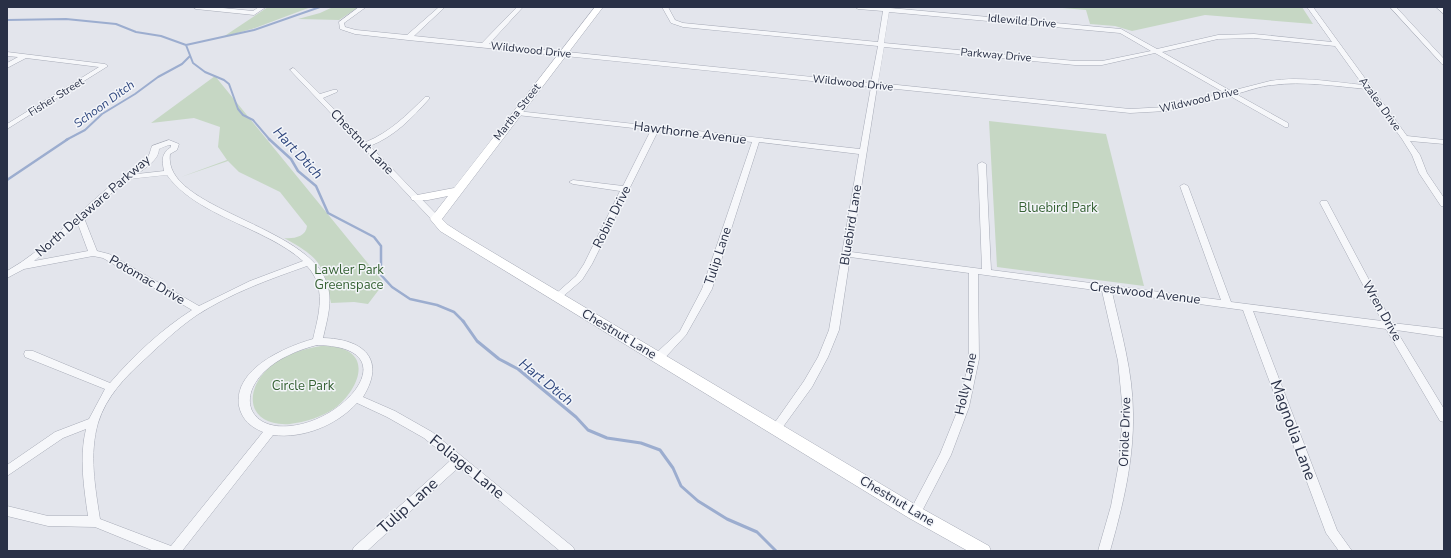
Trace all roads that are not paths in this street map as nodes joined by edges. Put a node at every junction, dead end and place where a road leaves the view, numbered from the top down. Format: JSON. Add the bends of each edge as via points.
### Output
{"nodes":[{"id":1,"x":196,"y":7,"type":"edge"},
{"id":2,"x":263,"y":7,"type":"edge"},
{"id":3,"x":363,"y":7,"type":"edge"},
{"id":4,"x":442,"y":7,"type":"edge"},
{"id":5,"x":520,"y":7,"type":"edge"},
{"id":6,"x":599,"y":7,"type":"edge"},
{"id":7,"x":665,"y":7,"type":"edge"},
{"id":8,"x":858,"y":7,"type":"edge"},
{"id":9,"x":1310,"y":7,"type":"edge"},
{"id":10,"x":1393,"y":7,"type":"edge"},
{"id":11,"x":1439,"y":7,"type":"edge"},
{"id":12,"x":887,"y":8,"type":"edge"},
{"id":13,"x":1444,"y":12,"type":"edge"},
{"id":14,"x":408,"y":38,"type":"junction"},
{"id":15,"x":880,"y":44,"type":"junction"},
{"id":16,"x":1336,"y":44,"type":"junction"},
{"id":17,"x":484,"y":45,"type":"junction"},
{"id":18,"x":1158,"y":51,"type":"junction"},
{"id":19,"x":7,"y":54,"type":"edge"},
{"id":20,"x":563,"y":54,"type":"junction"},
{"id":21,"x":25,"y":56,"type":"junction"},
{"id":22,"x":1444,"y":63,"type":"edge"},
{"id":23,"x":7,"y":66,"type":"edge"},
{"id":24,"x":293,"y":70,"type":"dead end"},
{"id":25,"x":874,"y":85,"type":"junction"},
{"id":26,"x":1367,"y":87,"type":"junction"},
{"id":27,"x":335,"y":91,"type":"dead end"},
{"id":28,"x":1231,"y":93,"type":"junction"},
{"id":29,"x":319,"y":97,"type":"junction"},
{"id":30,"x":427,"y":98,"type":"dead end"},
{"id":31,"x":516,"y":113,"type":"junction"},
{"id":32,"x":1285,"y":125,"type":"dead end"},
{"id":33,"x":7,"y":127,"type":"edge"},
{"id":34,"x":655,"y":129,"type":"junction"},
{"id":35,"x":1405,"y":138,"type":"junction"},
{"id":36,"x":756,"y":141,"type":"junction"},
{"id":37,"x":1444,"y":142,"type":"edge"},
{"id":38,"x":366,"y":145,"type":"junction"},
{"id":39,"x":863,"y":152,"type":"junction"},
{"id":40,"x":982,"y":164,"type":"dead end"},
{"id":41,"x":169,"y":173,"type":"junction"},
{"id":42,"x":128,"y":178,"type":"junction"},
{"id":43,"x":573,"y":182,"type":"dead end"},
{"id":44,"x":1184,"y":186,"type":"dead end"},
{"id":45,"x":626,"y":189,"type":"junction"},
{"id":46,"x":457,"y":191,"type":"junction"},
{"id":47,"x":416,"y":198,"type":"junction"},
{"id":48,"x":1324,"y":203,"type":"dead end"},
{"id":49,"x":1444,"y":204,"type":"edge"},
{"id":50,"x":80,"y":218,"type":"junction"},
{"id":51,"x":436,"y":219,"type":"junction"},
{"id":52,"x":93,"y":253,"type":"junction"},
{"id":53,"x":847,"y":254,"type":"junction"},
{"id":54,"x":309,"y":262,"type":"junction"},
{"id":55,"x":21,"y":267,"type":"junction"},
{"id":56,"x":972,"y":270,"type":"junction"},
{"id":57,"x":987,"y":272,"type":"junction"},
{"id":58,"x":7,"y":274,"type":"edge"},
{"id":59,"x":1106,"y":288,"type":"junction"},
{"id":60,"x":558,"y":297,"type":"junction"},
{"id":61,"x":1227,"y":303,"type":"junction"},
{"id":62,"x":1246,"y":306,"type":"junction"},
{"id":63,"x":199,"y":310,"type":"junction"},
{"id":64,"x":1389,"y":326,"type":"junction"},
{"id":65,"x":1444,"y":333,"type":"edge"},
{"id":66,"x":317,"y":341,"type":"junction"},
{"id":67,"x":29,"y":354,"type":"dead end"},
{"id":68,"x":658,"y":358,"type":"junction"},
{"id":69,"x":110,"y":388,"type":"junction"},
{"id":70,"x":356,"y":398,"type":"junction"},
{"id":71,"x":1444,"y":418,"type":"edge"},
{"id":72,"x":93,"y":422,"type":"junction"},
{"id":73,"x":776,"y":428,"type":"junction"},
{"id":74,"x":270,"y":430,"type":"junction"},
{"id":75,"x":459,"y":460,"type":"junction"},
{"id":76,"x":7,"y":471,"type":"edge"},
{"id":77,"x":7,"y":512,"type":"edge"},
{"id":78,"x":915,"y":513,"type":"junction"},
{"id":79,"x":95,"y":522,"type":"junction"},
{"id":80,"x":169,"y":551,"type":"edge"},
{"id":81,"x":174,"y":551,"type":"edge"},
{"id":82,"x":358,"y":551,"type":"edge"},
{"id":83,"x":569,"y":551,"type":"edge"},
{"id":84,"x":983,"y":551,"type":"edge"},
{"id":85,"x":1104,"y":551,"type":"edge"},
{"id":86,"x":1346,"y":551,"type":"edge"}],
"edges":[{"from":1,"to":2,"type":"street","via":[[254,13]]},
{"from":3,"to":14,"type":"street","name":"Wildwood Drive","via":[[341,23],[342,28],[355,32]]},
{"from":4,"to":14,"type":"street"},
{"from":5,"to":17,"type":"street"},
{"from":6,"to":20,"type":"street","name":"Martha Street"},
{"from":7,"to":15,"type":"street","name":"Parkway Drive","via":[[671,20],[676,24]]},
{"from":8,"to":12,"type":"street","name":"Idlewild Drive"},
{"from":9,"to":16,"type":"street","name":"Azalea Drive"},
{"from":10,"to":22,"type":"street"},
{"from":11,"to":13,"type":"street"},
{"from":12,"to":15,"type":"street","name":"Bluebird Lane"},
{"from":12,"to":18,"type":"street","name":"Idlewild Drive","via":[[1122,31]]},
{"from":14,"to":17,"type":"street","name":"Wildwood Drive"},
{"from":15,"to":18,"type":"street","name":"Parkway Drive","via":[[1089,63],[1114,61]]},
{"from":15,"to":25,"type":"street","name":"Bluebird Lane"},
{"from":16,"to":18,"type":"street","name":"Parkway Drive","via":[[1236,36],[1218,37]]},
{"from":16,"to":26,"type":"street","name":"Azalea Drive"},
{"from":17,"to":20,"type":"street","name":"Wildwood Drive"},
{"from":18,"to":28,"type":"street","name":"Idlewild Drive"},
{"from":19,"to":21,"type":"street"},
{"from":20,"to":25,"type":"street","name":"Wildwood Drive"},
{"from":20,"to":31,"type":"street","name":"Martha Street"},
{"from":21,"to":23,"type":"street"},
{"from":21,"to":33,"type":"street","name":"Fisher Street","via":[[105,66]]},
{"from":24,"to":29,"type":"street","name":"Chestnut Lane"},
{"from":25,"to":28,"type":"street","name":"Wildwood Drive","via":[[1130,111],[1163,110]]},
{"from":25,"to":39,"type":"street","name":"Bluebird Lane"},
{"from":26,"to":28,"type":"street","name":"Wildwood Drive","via":[[1287,81]]},
{"from":26,"to":35,"type":"street","name":"Azalea Drive"},
{"from":27,"to":29,"type":"street"},
{"from":28,"to":32,"type":"street","name":"Idlewild Drive"},
{"from":29,"to":38,"type":"street","name":"Chestnut Lane"},
{"from":30,"to":38,"type":"street","via":[[393,132]]},
{"from":31,"to":34,"type":"street","name":"Hawthorne Avenue"},
{"from":31,"to":46,"type":"street","name":"Martha Street"},
{"from":34,"to":36,"type":"street","name":"Hawthorne Avenue"},
{"from":34,"to":45,"type":"street","name":"Robin Drive"},
{"from":35,"to":37,"type":"street"},
{"from":35,"to":49,"type":"street","name":"Azalea Drive","via":[[1416,155],[1423,173]]},
{"from":36,"to":39,"type":"street","name":"Hawthorne Avenue"},
{"from":36,"to":68,"type":"street","name":"Tulip Lane","via":[[707,289],[683,333]]},
{"from":38,"to":47,"type":"street","name":"Chestnut Lane"},
{"from":39,"to":53,"type":"street","name":"Bluebird Lane"},
{"from":40,"to":57,"type":"street"},
{"from":41,"to":42,"type":"street"},
{"from":41,"to":42,"type":"street","name":"North Delaware Parkway","via":[[166,153],[174,148],[175,144],[169,142],[155,148],[148,162]]},
{"from":41,"to":54,"type":"street","via":[[197,199],[286,244]]},
{"from":42,"to":50,"type":"street","name":"North Delaware Parkway","via":[[112,188]]},
{"from":43,"to":45,"type":"street"},
{"from":44,"to":61,"type":"street"},
{"from":45,"to":60,"type":"street","name":"Robin Drive","via":[[588,264],[579,278]]},
{"from":46,"to":47,"type":"street"},
{"from":46,"to":51,"type":"street","name":"Martha Street"},
{"from":47,"to":51,"type":"street","name":"Chestnut Lane"},
{"from":48,"to":64,"type":"street","name":"Wren Drive"},
{"from":50,"to":52,"type":"street","name":"Potomac Drive"},
{"from":50,"to":55,"type":"street","name":"North Delaware Parkway"},
{"from":51,"to":60,"type":"street","name":"Chestnut Lane","via":[[458,237]]},
{"from":52,"to":55,"type":"street","name":"Potomac Drive"},
{"from":52,"to":63,"type":"street","name":"Potomac Drive","via":[[106,256]]},
{"from":53,"to":56,"type":"street","name":"Crestwood Avenue"},
{"from":53,"to":73,"type":"street","name":"Bluebird Lane","via":[[834,330],[808,384]]},
{"from":54,"to":63,"type":"street","via":[[261,279]]},
{"from":54,"to":66,"type":"street","via":[[320,276],[325,293]]},
{"from":55,"to":58,"type":"street","name":"North Delaware Parkway"},
{"from":56,"to":57,"type":"street","name":"Crestwood Avenue"},
{"from":56,"to":78,"type":"street","name":"Holly Lane","via":[[974,359],[964,407],[945,455]]},
{"from":57,"to":59,"type":"street","name":"Crestwood Avenue"},
{"from":59,"to":61,"type":"street","name":"Crestwood Avenue"},
{"from":59,"to":85,"type":"street","name":"Oriole Drive","via":[[1123,361],[1128,412],[1125,463],[1117,506]]},
{"from":60,"to":68,"type":"street","name":"Chestnut Lane"},
{"from":61,"to":62,"type":"street","name":"Crestwood Avenue"},
{"from":62,"to":64,"type":"street","name":"Crestwood Avenue"},
{"from":62,"to":86,"type":"street","name":"Magnolia Lane","via":[[1332,533]]},
{"from":63,"to":69,"type":"street","via":[[168,333]]},
{"from":64,"to":65,"type":"street","name":"Crestwood Avenue"},
{"from":64,"to":71,"type":"street","name":"Wren Drive"},
{"from":66,"to":70,"type":"street","via":[[347,343],[361,352],[368,372]]},
{"from":66,"to":74,"type":"street","via":[[301,345],[271,360],[250,383],[244,407],[249,417],[258,425]]},
{"from":67,"to":69,"type":"street"},
{"from":68,"to":73,"type":"street","name":"Chestnut Lane"},
{"from":69,"to":72,"type":"street"},
{"from":70,"to":74,"type":"street","via":[[339,413],[317,425],[292,431]]},
{"from":70,"to":75,"type":"street","name":"Foliage Lane","via":[[428,434]]},
{"from":72,"to":76,"type":"street","via":[[59,435]]},
{"from":72,"to":79,"type":"street","via":[[88,446],[88,477]]},
{"from":73,"to":78,"type":"street","name":"Chestnut Lane"},
{"from":74,"to":81,"type":"street"},
{"from":75,"to":82,"type":"street","name":"Tulip Lane"},
{"from":75,"to":83,"type":"street","name":"Foliage Lane"},
{"from":77,"to":79,"type":"street","via":[[48,521]]},
{"from":78,"to":84,"type":"street","name":"Chestnut Lane"},
{"from":79,"to":80,"type":"street"}]}
